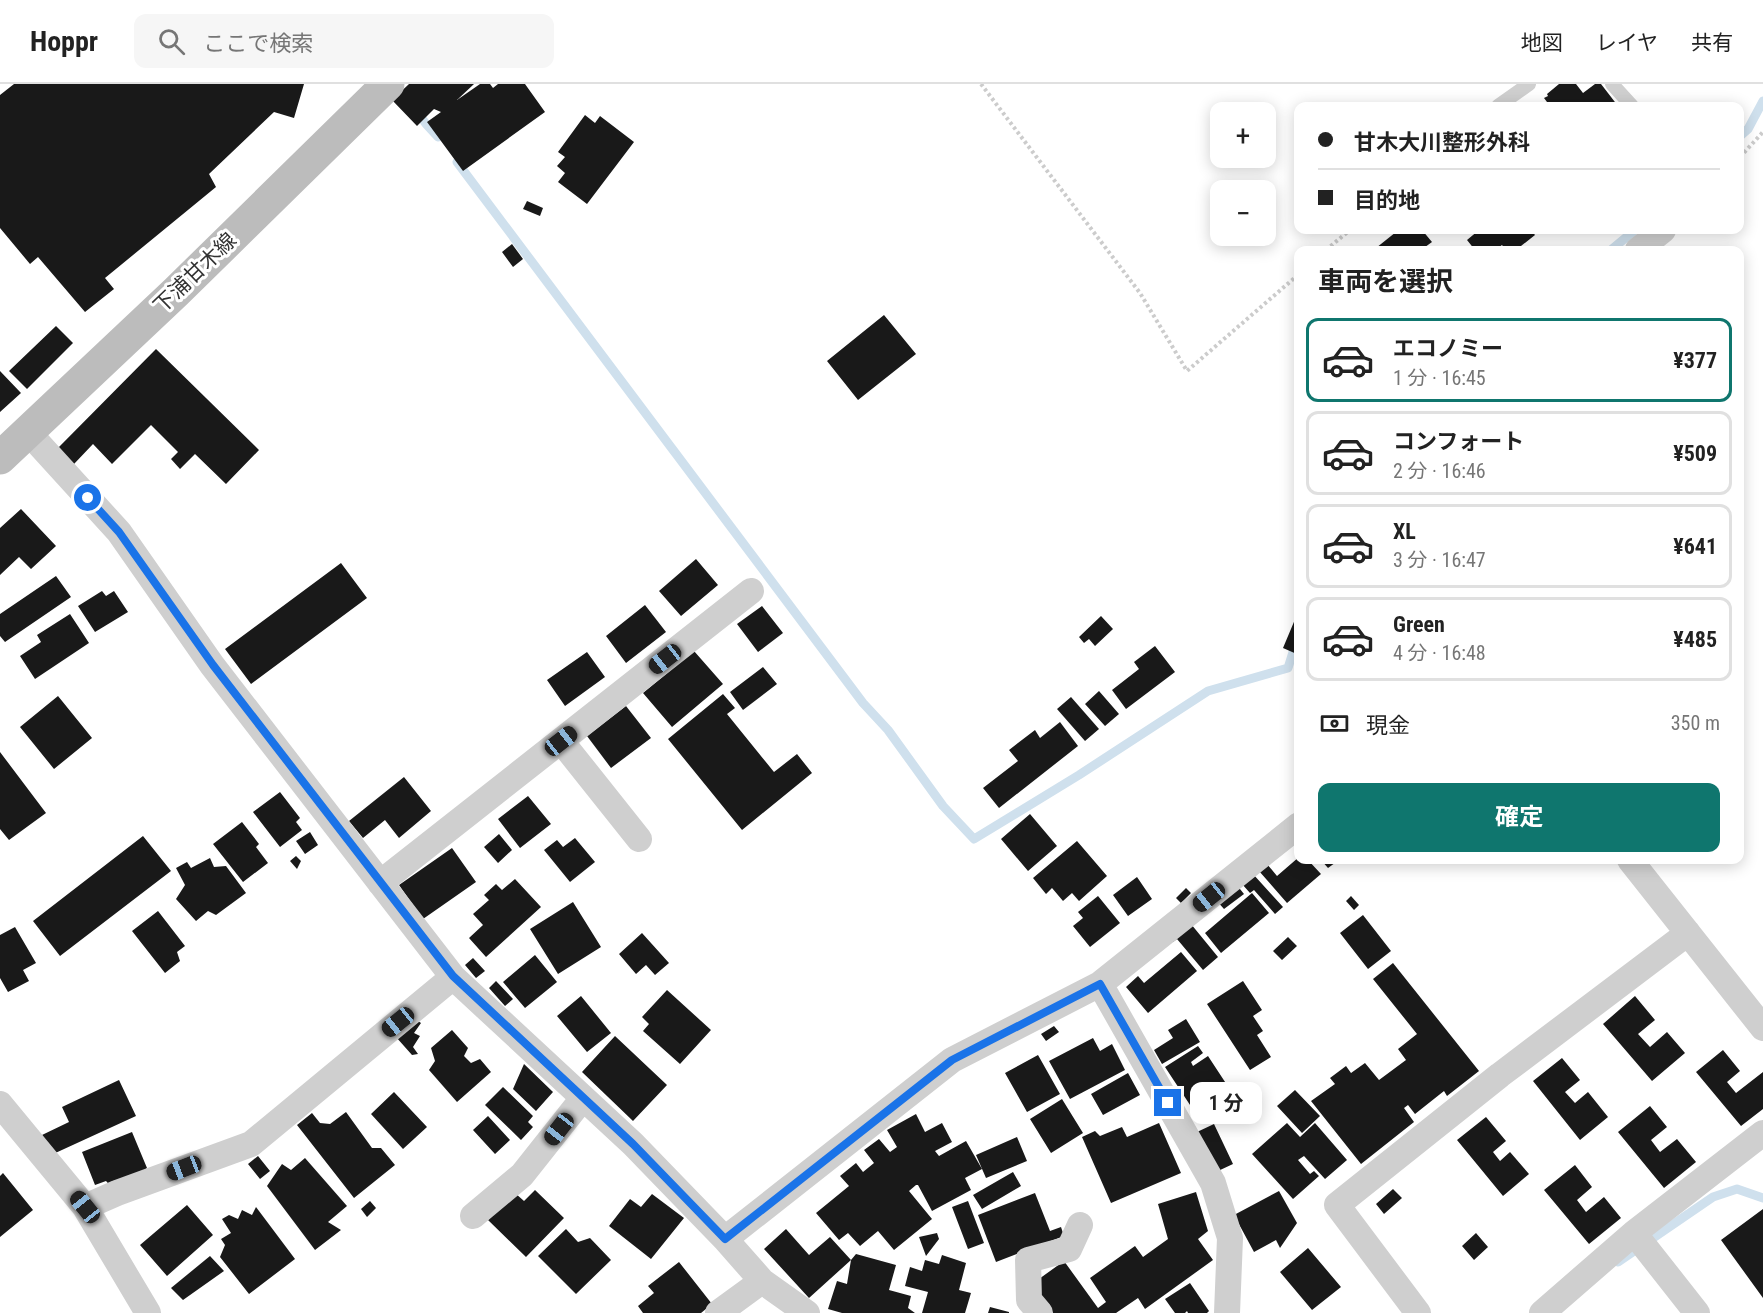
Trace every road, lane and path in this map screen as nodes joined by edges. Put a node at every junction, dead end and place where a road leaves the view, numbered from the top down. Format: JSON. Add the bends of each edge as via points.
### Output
{"nodes":[{"id":1,"x":387,"y":84,"type":"edge"},
{"id":2,"x":981,"y":84,"type":"edge"},
{"id":3,"x":1529,"y":84,"type":"edge"},
{"id":4,"x":1612,"y":84,"type":"edge"},
{"id":5,"x":1504,"y":102,"type":"edge"},
{"id":6,"x":1628,"y":102,"type":"edge"},
{"id":7,"x":1763,"y":132,"type":"edge"},
{"id":8,"x":1744,"y":153,"type":"edge"},
{"id":9,"x":1345,"y":234,"type":"edge"},
{"id":10,"x":1658,"y":234,"type":"edge"},
{"id":11,"x":1331,"y":246,"type":"edge"},
{"id":12,"x":1643,"y":246,"type":"edge"},
{"id":13,"x":1294,"y":278,"type":"edge"},
{"id":14,"x":27,"y":431,"type":"junction"},
{"id":15,"x":0,"y":458,"type":"edge"},
{"id":16,"x":751,"y":591,"type":"dead end"},
{"id":17,"x":561,"y":741,"type":"junction"},
{"id":18,"x":1294,"y":829,"type":"edge"},
{"id":19,"x":639,"y":839,"type":"dead end"},
{"id":20,"x":1633,"y":864,"type":"edge"},
{"id":21,"x":381,"y":883,"type":"junction"},
{"id":22,"x":1688,"y":933,"type":"junction"},
{"id":23,"x":453,"y":976,"type":"junction"},
{"id":24,"x":1100,"y":984,"type":"junction"},
{"id":25,"x":1763,"y":1028,"type":"edge"},
{"id":26,"x":583,"y":1098,"type":"junction"},
{"id":27,"x":0,"y":1104,"type":"edge"},
{"id":28,"x":1763,"y":1133,"type":"edge"},
{"id":29,"x":85,"y":1207,"type":"junction"},
{"id":30,"x":473,"y":1216,"type":"dead end"},
{"id":31,"x":1080,"y":1225,"type":"dead end"},
{"id":32,"x":1634,"y":1233,"type":"junction"},
{"id":33,"x":725,"y":1239,"type":"junction"},
{"id":34,"x":762,"y":1281,"type":"junction"},
{"id":35,"x":148,"y":1313,"type":"edge"},
{"id":36,"x":718,"y":1313,"type":"edge"},
{"id":37,"x":807,"y":1313,"type":"edge"},
{"id":38,"x":1040,"y":1313,"type":"edge"},
{"id":39,"x":1227,"y":1313,"type":"edge"},
{"id":40,"x":1418,"y":1313,"type":"edge"},
{"id":41,"x":1542,"y":1313,"type":"edge"},
{"id":42,"x":1697,"y":1313,"type":"edge"}],
"edges":[{"from":1,"to":14,"type":"main road","name":"下浦甘木線","via":[[176,292]]},
{"from":2,"to":13,"type":"path","via":[[1140,293],[1187,370]]},
{"from":3,"to":5,"type":"lane"},
{"from":4,"to":6,"type":"lane"},
{"from":7,"to":8,"type":"path"},
{"from":9,"to":11,"type":"path"},
{"from":10,"to":12,"type":"street"},
{"from":14,"to":15,"type":"main road","name":"下浦甘木線"},
{"from":14,"to":21,"type":"street","via":[[119,532],[213,665]]},
{"from":16,"to":17,"type":"street"},
{"from":17,"to":19,"type":"street"},
{"from":17,"to":21,"type":"street"},
{"from":18,"to":24,"type":"street"},
{"from":20,"to":22,"type":"street"},
{"from":21,"to":23,"type":"street"},
{"from":22,"to":25,"type":"street"},
{"from":22,"to":40,"type":"street","via":[[1336,1205]]},
{"from":23,"to":26,"type":"street"},
{"from":23,"to":29,"type":"street","via":[[251,1144]]},
{"from":24,"to":33,"type":"street","via":[[952,1060]]},
{"from":24,"to":39,"type":"street","via":[[1213,1183],[1230,1238]]},
{"from":26,"to":30,"type":"street","via":[[522,1175]]},
{"from":26,"to":33,"type":"street"},
{"from":27,"to":29,"type":"street"},
{"from":28,"to":32,"type":"street"},
{"from":29,"to":35,"type":"street"},
{"from":31,"to":38,"type":"street","via":[[1069,1249],[1028,1260],[1029,1300]]},
{"from":32,"to":41,"type":"street"},
{"from":32,"to":42,"type":"street"},
{"from":33,"to":34,"type":"street"},
{"from":34,"to":36,"type":"street"},
{"from":34,"to":37,"type":"street"}]}
